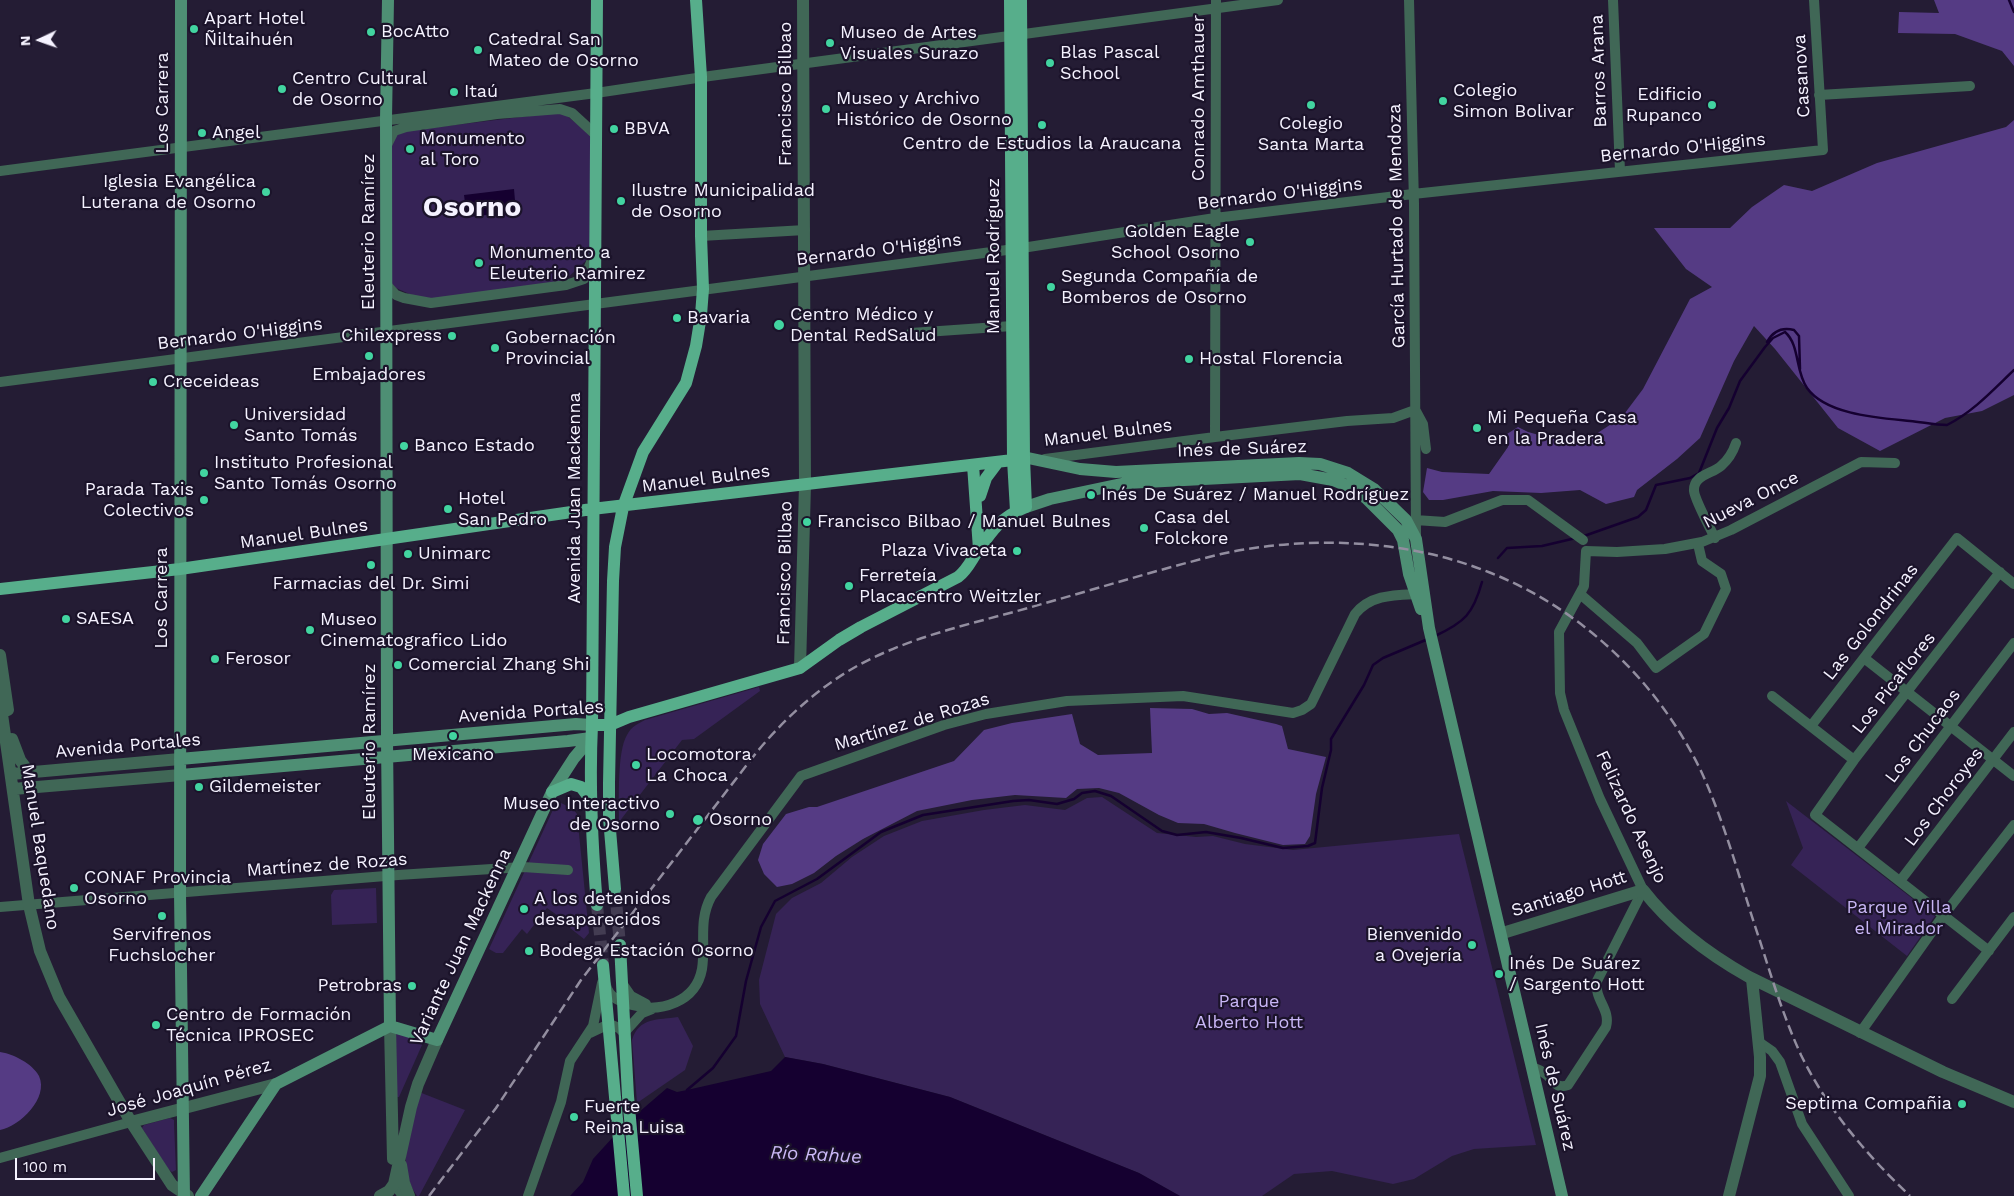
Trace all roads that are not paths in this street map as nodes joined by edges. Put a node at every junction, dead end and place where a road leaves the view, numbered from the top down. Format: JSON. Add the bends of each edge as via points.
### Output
{"nodes":[{"id":1,"x":181,"y":0,"type":"edge"},
{"id":2,"x":388,"y":0,"type":"edge"},
{"id":3,"x":597,"y":0,"type":"edge"},
{"id":4,"x":696,"y":0,"type":"edge"},
{"id":5,"x":804,"y":0,"type":"edge"},
{"id":6,"x":1010,"y":0,"type":"edge"},
{"id":7,"x":1021,"y":0,"type":"edge"},
{"id":8,"x":1278,"y":0,"type":"edge"},
{"id":9,"x":1409,"y":0,"type":"edge"},
{"id":10,"x":1613,"y":0,"type":"edge"},
{"id":11,"x":1814,"y":0,"type":"edge"},
{"id":12,"x":1216,"y":4,"type":"edge"},
{"id":13,"x":1016,"y":35,"type":"junction"},
{"id":14,"x":804,"y":64,"type":"junction"},
{"id":15,"x":701,"y":77,"type":"junction"},
{"id":16,"x":1970,"y":86,"type":"dead end"},
{"id":17,"x":596,"y":93,"type":"junction"},
{"id":18,"x":1820,"y":95,"type":"junction"},
{"id":19,"x":386,"y":120,"type":"junction"},
{"id":20,"x":596,"y":135,"type":"junction"},
{"id":21,"x":180,"y":147,"type":"junction"},
{"id":22,"x":386,"y":148,"type":"junction"},
{"id":23,"x":1823,"y":150,"type":"joint"},
{"id":24,"x":0,"y":171,"type":"edge"},
{"id":25,"x":1620,"y":171,"type":"junction"},
{"id":26,"x":1414,"y":194,"type":"junction"},
{"id":27,"x":1215,"y":218,"type":"junction"},
{"id":28,"x":805,"y":230,"type":"junction"},
{"id":29,"x":701,"y":236,"type":"junction"},
{"id":30,"x":1016,"y":248,"type":"junction"},
{"id":31,"x":595,"y":254,"type":"junction"},
{"id":32,"x":805,"y":276,"type":"junction"},
{"id":33,"x":386,"y":284,"type":"junction"},
{"id":34,"x":704,"y":289,"type":"junction"},
{"id":35,"x":595,"y":304,"type":"junction"},
{"id":36,"x":1012,"y":326,"type":"junction"},
{"id":37,"x":386,"y":331,"type":"junction"},
{"id":38,"x":911,"y":333,"type":"dead end"},
{"id":39,"x":180,"y":358,"type":"junction"},
{"id":40,"x":0,"y":382,"type":"edge"},
{"id":41,"x":1415,"y":410,"type":"junction"},
{"id":42,"x":1215,"y":437,"type":"junction"},
{"id":43,"x":1736,"y":444,"type":"dead end"},
{"id":44,"x":1426,"y":449,"type":"dead end"},
{"id":45,"x":1018,"y":459,"type":"junction"},
{"id":46,"x":1041,"y":460,"type":"junction"},
{"id":47,"x":998,"y":462,"type":"junction"},
{"id":48,"x":1895,"y":462,"type":"dead end"},
{"id":49,"x":973,"y":465,"type":"junction"},
{"id":50,"x":1246,"y":471,"type":"junction"},
{"id":51,"x":804,"y":485,"type":"junction"},
{"id":52,"x":1050,"y":499,"type":"joint"},
{"id":53,"x":623,"y":507,"type":"junction"},
{"id":54,"x":592,"y":509,"type":"junction"},
{"id":55,"x":1021,"y":509,"type":"junction"},
{"id":56,"x":1415,"y":520,"type":"junction"},
{"id":57,"x":998,"y":523,"type":"junction"},
{"id":58,"x":1580,"y":537,"type":"dead end"},
{"id":59,"x":1715,"y":538,"type":"junction"},
{"id":60,"x":388,"y":539,"type":"junction"},
{"id":61,"x":1416,"y":539,"type":"junction"},
{"id":62,"x":1698,"y":544,"type":"junction"},
{"id":63,"x":979,"y":549,"type":"junction"},
{"id":64,"x":1586,"y":551,"type":"joint"},
{"id":65,"x":180,"y":569,"type":"junction"},
{"id":66,"x":2000,"y":572,"type":"junction"},
{"id":67,"x":2014,"y":584,"type":"edge"},
{"id":68,"x":3,"y":591,"type":"edge"},
{"id":69,"x":1416,"y":594,"type":"junction"},
{"id":70,"x":1580,"y":594,"type":"junction"},
{"id":71,"x":1429,"y":628,"type":"junction"},
{"id":72,"x":2014,"y":643,"type":"edge"},
{"id":73,"x":0,"y":655,"type":"edge"},
{"id":74,"x":1864,"y":658,"type":"junction"},
{"id":75,"x":800,"y":668,"type":"junction"},
{"id":76,"x":2,"y":688,"type":"edge"},
{"id":77,"x":1907,"y":692,"type":"junction"},
{"id":78,"x":1772,"y":696,"type":"dead end"},
{"id":79,"x":0,"y":700,"type":"edge"},
{"id":80,"x":610,"y":725,"type":"junction"},
{"id":81,"x":1811,"y":726,"type":"junction"},
{"id":82,"x":1951,"y":726,"type":"junction"},
{"id":83,"x":501,"y":730,"type":"junction"},
{"id":84,"x":592,"y":731,"type":"junction"},
{"id":85,"x":2014,"y":732,"type":"edge"},
{"id":86,"x":467,"y":734,"type":"junction"},
{"id":87,"x":8,"y":735,"type":"junction"},
{"id":88,"x":442,"y":736,"type":"junction"},
{"id":89,"x":387,"y":741,"type":"junction"},
{"id":90,"x":503,"y":747,"type":"junction"},
{"id":91,"x":468,"y":750,"type":"junction"},
{"id":92,"x":442,"y":752,"type":"junction"},
{"id":93,"x":252,"y":753,"type":"junction"},
{"id":94,"x":387,"y":756,"type":"junction"},
{"id":95,"x":180,"y":759,"type":"junction"},
{"id":96,"x":1854,"y":760,"type":"junction"},
{"id":97,"x":1993,"y":760,"type":"junction"},
{"id":98,"x":96,"y":766,"type":"junction"},
{"id":99,"x":254,"y":768,"type":"junction"},
{"id":100,"x":29,"y":772,"type":"junction"},
{"id":101,"x":11,"y":774,"type":"junction"},
{"id":102,"x":181,"y":775,"type":"junction"},
{"id":103,"x":2014,"y":776,"type":"edge"},
{"id":104,"x":96,"y":782,"type":"junction"},
{"id":105,"x":13,"y":789,"type":"junction"},
{"id":106,"x":552,"y":792,"type":"junction"},
{"id":107,"x":590,"y":799,"type":"junction"},
{"id":108,"x":2014,"y":825,"type":"edge"},
{"id":109,"x":1858,"y":848,"type":"junction"},
{"id":110,"x":515,"y":869,"type":"junction"},
{"id":111,"x":568,"y":870,"type":"dead end"},
{"id":112,"x":388,"y":876,"type":"junction"},
{"id":113,"x":1900,"y":881,"type":"junction"},
{"id":114,"x":615,"y":889,"type":"tunnel mouth"},
{"id":115,"x":1643,"y":890,"type":"junction"},
{"id":116,"x":180,"y":893,"type":"junction"},
{"id":117,"x":29,"y":905,"type":"junction"},
{"id":118,"x":598,"y":905,"type":"tunnel mouth"},
{"id":119,"x":0,"y":907,"type":"edge"},
{"id":120,"x":1943,"y":916,"type":"junction"},
{"id":121,"x":2014,"y":917,"type":"edge"},
{"id":122,"x":1503,"y":931,"type":"junction"},
{"id":123,"x":620,"y":945,"type":"tunnel mouth"},
{"id":124,"x":1989,"y":951,"type":"junction"},
{"id":125,"x":603,"y":969,"type":"junction"},
{"id":126,"x":1752,"y":979,"type":"junction"},
{"id":127,"x":622,"y":982,"type":"junction"},
{"id":128,"x":1952,"y":999,"type":"dead end"},
{"id":129,"x":623,"y":1002,"type":"junction"},
{"id":130,"x":654,"y":1008,"type":"junction"},
{"id":131,"x":608,"y":1024,"type":"junction"},
{"id":132,"x":390,"y":1026,"type":"junction"},
{"id":133,"x":590,"y":1033,"type":"junction"},
{"id":134,"x":624,"y":1033,"type":"junction"},
{"id":135,"x":1860,"y":1033,"type":"junction"},
{"id":136,"x":437,"y":1040,"type":"junction"},
{"id":137,"x":1759,"y":1042,"type":"junction"},
{"id":138,"x":1532,"y":1067,"type":"junction"},
{"id":139,"x":276,"y":1084,"type":"junction"},
{"id":140,"x":2014,"y":1102,"type":"edge"},
{"id":141,"x":183,"y":1108,"type":"junction"},
{"id":142,"x":131,"y":1122,"type":"junction"},
{"id":143,"x":403,"y":1138,"type":"junction"},
{"id":144,"x":0,"y":1158,"type":"edge"},
{"id":145,"x":388,"y":1193,"type":"edge"},
{"id":146,"x":185,"y":1195,"type":"edge"},
{"id":147,"x":201,"y":1196,"type":"edge"},
{"id":148,"x":403,"y":1196,"type":"edge"},
{"id":149,"x":409,"y":1196,"type":"edge"},
{"id":150,"x":528,"y":1196,"type":"edge"},
{"id":151,"x":624,"y":1196,"type":"edge"},
{"id":152,"x":637,"y":1196,"type":"edge"},
{"id":153,"x":1562,"y":1196,"type":"edge"},
{"id":154,"x":1729,"y":1196,"type":"edge"},
{"id":155,"x":1849,"y":1196,"type":"edge"}],
"edges":[{"from":1,"to":21,"type":"main road","name":"Los Carrera"},
{"from":2,"to":19,"type":"main road","name":"Eleuterio Ramírez"},
{"from":3,"to":17,"type":"main road","name":"Avenida Juan Mackenna"},
{"from":4,"to":15,"type":"main road"},
{"from":5,"to":14,"type":"street","name":"Francisco Bilbao"},
{"from":6,"to":13,"type":"main road","name":"Manuel Rodríguez"},
{"from":7,"to":13,"type":"main road","name":"Manuel Rodríguez"},
{"from":8,"to":12,"type":"street"},
{"from":9,"to":26,"type":"street","name":"García Hurtado de Mendoza"},
{"from":10,"to":25,"type":"street","name":"Barros Arana"},
{"from":11,"to":18,"type":"street","name":"Casanova"},
{"from":12,"to":13,"type":"street"},
{"from":12,"to":27,"type":"street","name":"Conrado Amthauer"},
{"from":13,"to":14,"type":"street"},
{"from":13,"to":30,"type":"main road","name":"Manuel Rodríguez"},
{"from":14,"to":15,"type":"street"},
{"from":14,"to":28,"type":"street","name":"Francisco Bilbao"},
{"from":15,"to":17,"type":"street"},
{"from":15,"to":29,"type":"main road"},
{"from":16,"to":18,"type":"street"},
{"from":17,"to":19,"type":"street"},
{"from":17,"to":20,"type":"main road","name":"Avenida Juan Mackenna"},
{"from":18,"to":23,"type":"street","name":"Casanova"},
{"from":19,"to":21,"type":"street"},
{"from":19,"to":22,"type":"main road","name":"Eleuterio Ramírez"},
{"from":20,"to":22,"type":"street","via":[[572,113],[560,109],[406,127],[394,131]]},
{"from":20,"to":31,"type":"main road","name":"Avenida Juan Mackenna"},
{"from":21,"to":24,"type":"street"},
{"from":21,"to":39,"type":"main road","name":"Los Carrera"},
{"from":22,"to":33,"type":"main road","name":"Eleuterio Ramírez"},
{"from":23,"to":25,"type":"street","name":"Bernardo O'Higgins"},
{"from":25,"to":26,"type":"street","name":"Bernardo O'Higgins"},
{"from":26,"to":27,"type":"street","name":"Bernardo O'Higgins"},
{"from":26,"to":41,"type":"street","name":"García Hurtado de Mendoza"},
{"from":27,"to":30,"type":"street","name":"Bernardo O'Higgins"},
{"from":27,"to":42,"type":"street","name":"Conrado Amthauer"},
{"from":28,"to":29,"type":"street"},
{"from":28,"to":32,"type":"street","name":"Francisco Bilbao"},
{"from":29,"to":34,"type":"main road"},
{"from":30,"to":32,"type":"street","name":"Bernardo O'Higgins"},
{"from":30,"to":36,"type":"main road","name":"Manuel Rodríguez"},
{"from":30,"to":45,"type":"main road","name":"Manuel Rodríguez"},
{"from":31,"to":33,"type":"street","via":[[584,279],[566,285],[431,303],[396,295]]},
{"from":31,"to":35,"type":"main road","name":"Avenida Juan Mackenna"},
{"from":32,"to":34,"type":"street","name":"Bernardo O'Higgins"},
{"from":32,"to":51,"type":"street","name":"Francisco Bilbao"},
{"from":33,"to":37,"type":"main road","name":"Eleuterio Ramírez"},
{"from":34,"to":35,"type":"street","name":"Bernardo O'Higgins"},
{"from":34,"to":53,"type":"main road","via":[[696,346],[686,383],[643,452]]},
{"from":35,"to":37,"type":"street","name":"Bernardo O'Higgins"},
{"from":35,"to":54,"type":"main road","name":"Avenida Juan Mackenna"},
{"from":36,"to":38,"type":"street"},
{"from":36,"to":45,"type":"main road","name":"Manuel Rodríguez"},
{"from":37,"to":39,"type":"street","name":"Bernardo O'Higgins"},
{"from":37,"to":60,"type":"main road","name":"Eleuterio Ramírez"},
{"from":39,"to":40,"type":"street","name":"Bernardo O'Higgins"},
{"from":39,"to":65,"type":"main road","name":"Los Carrera"},
{"from":41,"to":42,"type":"street","name":"Manuel Bulnes","via":[[1393,418]]},
{"from":41,"to":44,"type":"street","name":"García Hurtado de Mendoza","via":[[1423,424]]},
{"from":41,"to":56,"type":"street"},
{"from":42,"to":46,"type":"street","name":"Manuel Bulnes"},
{"from":43,"to":59,"type":"street","via":[[1721,467],[1702,476],[1696,483],[1694,492]]},
{"from":45,"to":46,"type":"main road","name":"Manuel Bulnes"},
{"from":45,"to":47,"type":"main road","name":"Manuel Bulnes"},
{"from":45,"to":55,"type":"main road","name":"Manuel Rodríguez"},
{"from":46,"to":50,"type":"main road","name":"Inés de Suárez","via":[[1096,472]]},
{"from":47,"to":49,"type":"main road","name":"Manuel Bulnes"},
{"from":47,"to":57,"type":"main road","via":[[983,482],[980,499],[984,521]]},
{"from":48,"to":59,"type":"street","name":"Nueva Once","via":[[1862,462]]},
{"from":49,"to":51,"type":"main road","name":"Manuel Bulnes"},
{"from":49,"to":63,"type":"main road"},
{"from":50,"to":52,"type":"main road","name":"Inés de Suárez","via":[[1126,483]]},
{"from":50,"to":61,"type":"main road","name":"Inés de Suárez","via":[[1309,463],[1348,473],[1384,498],[1406,520]]},
{"from":50,"to":69,"type":"main road","name":"Inés de Suárez","via":[[1322,477],[1341,482],[1366,498],[1400,534]]},
{"from":51,"to":53,"type":"main road","name":"Manuel Bulnes"},
{"from":51,"to":75,"type":"street","name":"Francisco Bilbao"},
{"from":52,"to":55,"type":"main road","name":"Avenida Portales"},
{"from":53,"to":54,"type":"main road","name":"Manuel Bulnes"},
{"from":53,"to":80,"type":"main road","via":[[613,564]]},
{"from":54,"to":60,"type":"main road","name":"Manuel Bulnes"},
{"from":54,"to":84,"type":"main road","name":"Avenida Juan Mackenna"},
{"from":55,"to":57,"type":"main road","name":"Avenida Portales"},
{"from":56,"to":58,"type":"street","via":[[1445,522],[1502,500],[1528,500]]},
{"from":56,"to":61,"type":"street"},
{"from":57,"to":63,"type":"main road","name":"Avenida Portales"},
{"from":59,"to":62,"type":"street","name":"Nueva Once"},
{"from":60,"to":65,"type":"main road","name":"Manuel Bulnes"},
{"from":60,"to":89,"type":"main road","name":"Eleuterio Ramírez"},
{"from":61,"to":71,"type":"main road","name":"Inés de Suárez"},
{"from":62,"to":64,"type":"street","name":"Nueva Once","via":[[1636,551]]},
{"from":62,"to":70,"type":"street","via":[[1702,561],[1721,574],[1726,589],[1704,634],[1656,668],[1636,643]]},
{"from":63,"to":75,"type":"main road","name":"Avenida Portales","via":[[958,577],[856,630]]},
{"from":64,"to":70,"type":"street","name":"Felizardo Asenjo","via":[[1584,586]]},
{"from":65,"to":68,"type":"main road","name":"Manuel Bulnes"},
{"from":65,"to":95,"type":"main road","name":"Los Carrera"},
{"from":66,"to":67,"type":"street"},
{"from":66,"to":74,"type":"street","name":"Las Golondrinas","via":[[1957,538]]},
{"from":66,"to":77,"type":"street","name":"Los Picaflores"},
{"from":69,"to":71,"type":"main road","name":"Inés de Suárez"},
{"from":69,"to":130,"type":"street","name":"Martínez de Rozas","via":[[1377,598],[1360,608],[1310,704],[1302,710],[1285,712],[1183,696],[1051,703],[965,719],[801,776],[705,908],[702,968],[695,986],[676,1003]]},
{"from":70,"to":115,"type":"street","name":"Felizardo Asenjo","via":[[1559,632],[1562,701],[1600,799]]},
{"from":71,"to":122,"type":"main road","name":"Inés de Suárez"},
{"from":72,"to":82,"type":"street","name":"Los Chucaos"},
{"from":73,"to":76,"type":"street","name":"Manuel Baquedano"},
{"from":74,"to":77,"type":"street"},
{"from":74,"to":81,"type":"street","name":"Las Golondrinas"},
{"from":75,"to":80,"type":"main road","name":"Avenida Portales"},
{"from":76,"to":87,"type":"street","name":"Manuel Baquedano"},
{"from":77,"to":82,"type":"street"},
{"from":77,"to":96,"type":"street","name":"Los Picaflores"},
{"from":78,"to":81,"type":"street"},
{"from":79,"to":87,"type":"street","name":"Manuel Baquedano"},
{"from":80,"to":84,"type":"main road","name":"Avenida Portales"},
{"from":80,"to":114,"type":"main road","via":[[609,818]]},
{"from":81,"to":96,"type":"street"},
{"from":82,"to":97,"type":"street"},
{"from":82,"to":109,"type":"street","name":"Los Chucaos"},
{"from":83,"to":84,"type":"main road","name":"Avenida Portales","via":[[576,724]]},
{"from":83,"to":86,"type":"main road","name":"Avenida Portales"},
{"from":83,"to":90,"type":"main road"},
{"from":84,"to":90,"type":"main road","name":"Avenida Portales"},
{"from":84,"to":106,"type":"main road","name":"Variante Juan Mackenna"},
{"from":84,"to":107,"type":"main road","name":"Avenida Juan Mackenna"},
{"from":85,"to":97,"type":"street","name":"Los Choroyes"},
{"from":86,"to":88,"type":"main road","name":"Avenida Portales"},
{"from":86,"to":91,"type":"main road"},
{"from":87,"to":100,"type":"street","name":"Manuel Baquedano"},
{"from":87,"to":101,"type":"street","name":"Manuel Baquedano"},
{"from":88,"to":89,"type":"main road","name":"Avenida Portales"},
{"from":88,"to":92,"type":"main road"},
{"from":89,"to":93,"type":"main road","name":"Avenida Portales"},
{"from":89,"to":94,"type":"main road","name":"Eleuterio Ramírez"},
{"from":90,"to":91,"type":"main road","name":"Avenida Portales"},
{"from":91,"to":92,"type":"main road","name":"Avenida Portales"},
{"from":92,"to":94,"type":"main road","name":"Avenida Portales"},
{"from":93,"to":95,"type":"main road","name":"Avenida Portales"},
{"from":93,"to":99,"type":"main road"},
{"from":94,"to":99,"type":"main road","name":"Avenida Portales"},
{"from":94,"to":112,"type":"main road","name":"Eleuterio Ramírez"},
{"from":95,"to":98,"type":"street","name":"Avenida Portales"},
{"from":95,"to":102,"type":"main road","name":"Los Carrera"},
{"from":96,"to":109,"type":"street","name":"Los Picaflores","via":[[1815,815]]},
{"from":97,"to":103,"type":"street"},
{"from":97,"to":113,"type":"street","name":"Los Choroyes"},
{"from":98,"to":100,"type":"street","name":"Avenida Portales"},
{"from":98,"to":104,"type":"street"},
{"from":99,"to":102,"type":"main road","name":"Avenida Portales"},
{"from":100,"to":101,"type":"street","name":"Avenida Portales"},
{"from":101,"to":105,"type":"street","name":"Manuel Baquedano"},
{"from":102,"to":104,"type":"street","name":"Avenida Portales"},
{"from":102,"to":116,"type":"main road","name":"Los Carrera"},
{"from":104,"to":105,"type":"street","name":"Avenida Portales"},
{"from":105,"to":117,"type":"street","name":"Manuel Baquedano"},
{"from":106,"to":107,"type":"main road","via":[[571,784],[581,787]]},
{"from":106,"to":110,"type":"main road","name":"Variante Juan Mackenna"},
{"from":107,"to":118,"type":"main road","name":"Avenida Juan Mackenna"},
{"from":108,"to":120,"type":"street"},
{"from":109,"to":113,"type":"street"},
{"from":110,"to":111,"type":"street","name":"Martínez de Rozas"},
{"from":110,"to":112,"type":"street","name":"Martínez de Rozas"},
{"from":110,"to":136,"type":"main road","name":"Variante Juan Mackenna"},
{"from":112,"to":116,"type":"street","name":"Martínez de Rozas"},
{"from":112,"to":132,"type":"main road","name":"Eleuterio Ramírez"},
{"from":113,"to":120,"type":"street"},
{"from":115,"to":122,"type":"street","name":"Santiago Hott"},
{"from":115,"to":126,"type":"street","name":"Felizardo Asenjo","via":[[1675,924]]},
{"from":115,"to":138,"type":"street","via":[[1597,981],[1597,995],[1607,1016],[1606,1026],[1568,1085],[1557,1086]]},
{"from":116,"to":117,"type":"street","name":"Martínez de Rozas"},
{"from":116,"to":141,"type":"main road","name":"Los Carrera"},
{"from":117,"to":119,"type":"street","name":"Martínez de Rozas"},
{"from":117,"to":142,"type":"street","name":"Manuel Baquedano","via":[[40,951],[59,997]]},
{"from":120,"to":124,"type":"street"},
{"from":120,"to":135,"type":"street"},
{"from":121,"to":124,"type":"street"},
{"from":122,"to":138,"type":"main road","name":"Inés de Suárez"},
{"from":123,"to":127,"type":"main road"},
{"from":124,"to":128,"type":"street"},
{"from":125,"to":129,"type":"street","via":[[609,993]]},
{"from":125,"to":131,"type":"main road"},
{"from":125,"to":133,"type":"street"},
{"from":126,"to":135,"type":"street","name":"Felizardo Asenjo"},
{"from":126,"to":137,"type":"street"},
{"from":127,"to":129,"type":"main road"},
{"from":127,"to":130,"type":"street","via":[[631,996]]},
{"from":129,"to":130,"type":"street"},
{"from":129,"to":134,"type":"main road"},
{"from":130,"to":134,"type":"street","via":[[642,1013]]},
{"from":131,"to":133,"type":"street"},
{"from":131,"to":134,"type":"street"},
{"from":131,"to":151,"type":"main road"},
{"from":132,"to":136,"type":"main road"},
{"from":132,"to":139,"type":"main road","name":"José Joaquín Pérez"},
{"from":132,"to":145,"type":"street","name":"Eleuterio Ramírez","via":[[392,1087],[388,1107]]},
{"from":133,"to":150,"type":"street","via":[[570,1062],[561,1102]]},
{"from":134,"to":152,"type":"main road"},
{"from":135,"to":140,"type":"street","name":"Felizardo Asenjo"},
{"from":136,"to":143,"type":"street","name":"Variante Juan Mackenna","via":[[418,1084]]},
{"from":137,"to":154,"type":"street","via":[[1761,1067],[1758,1086]]},
{"from":137,"to":155,"type":"street","via":[[1780,1062],[1802,1124]]},
{"from":138,"to":153,"type":"main road","name":"Inés de Suárez"},
{"from":139,"to":141,"type":"street","name":"José Joaquín Pérez"},
{"from":139,"to":147,"type":"main road"},
{"from":141,"to":142,"type":"street","name":"José Joaquín Pérez"},
{"from":141,"to":146,"type":"main road","name":"Los Carrera"},
{"from":142,"to":144,"type":"street","name":"José Joaquín Pérez"},
{"from":142,"to":146,"type":"street","name":"Manuel Baquedano","via":[[172,1185]]},
{"from":143,"to":145,"type":"street","name":"Variante Juan Mackenna"},
{"from":143,"to":149,"type":"street","via":[[401,1167]]},
{"from":145,"to":148,"type":"street"}]}
